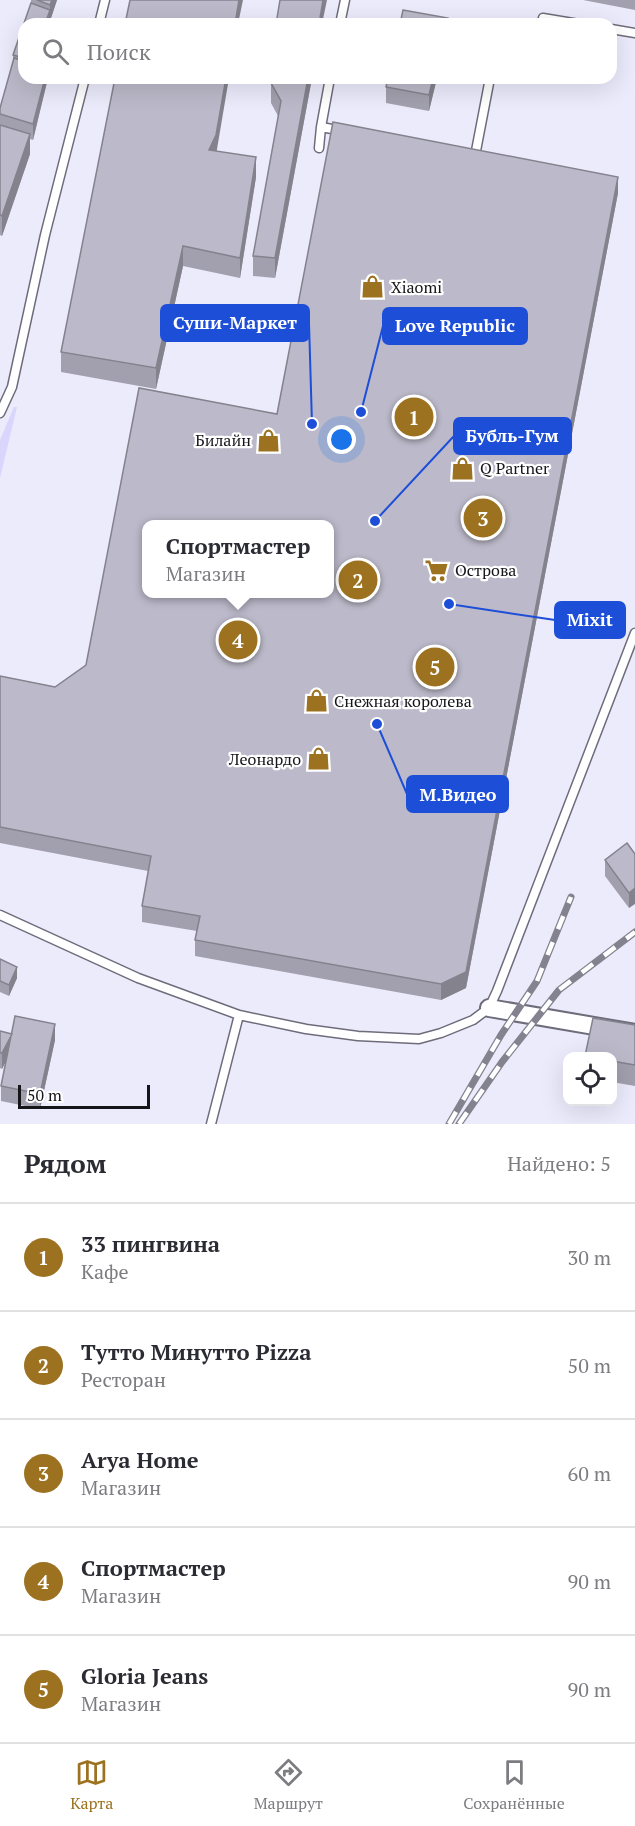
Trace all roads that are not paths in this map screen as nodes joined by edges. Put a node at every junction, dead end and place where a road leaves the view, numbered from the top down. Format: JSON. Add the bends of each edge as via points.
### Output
{"nodes":[{"id":1,"x":105,"y":0,"type":"edge"},
{"id":2,"x":345,"y":0,"type":"edge"},
{"id":3,"x":100,"y":18,"type":"edge"},
{"id":4,"x":341,"y":18,"type":"edge"},
{"id":5,"x":617,"y":30,"type":"edge"},
{"id":6,"x":635,"y":33,"type":"edge"},
{"id":7,"x":83,"y":84,"type":"edge"},
{"id":8,"x":329,"y":84,"type":"edge"},
{"id":9,"x":489,"y":84,"type":"edge"},
{"id":10,"x":321,"y":128,"type":"junction"},
{"id":11,"x":354,"y":133,"type":"edge"},
{"id":12,"x":318,"y":147,"type":"dead end"},
{"id":13,"x":464,"y":153,"type":"edge"},
{"id":14,"x":0,"y":413,"type":"edge"},
{"id":15,"x":635,"y":633,"type":"edge"},
{"id":16,"x":0,"y":915,"type":"edge"},
{"id":17,"x":489,"y":1008,"type":"junction"},
{"id":18,"x":239,"y":1015,"type":"junction"},
{"id":19,"x":635,"y":1033,"type":"edge"},
{"id":20,"x":211,"y":1124,"type":"edge"}],
"edges":[{"from":1,"to":3,"type":"lane"},
{"from":2,"to":4,"type":"lane"},
{"from":5,"to":6,"type":"lane"},
{"from":7,"to":14,"type":"lane","via":[[12,387]]},
{"from":8,"to":10,"type":"lane"},
{"from":9,"to":13,"type":"lane","via":[[475,156]]},
{"from":10,"to":11,"type":"lane"},
{"from":10,"to":12,"type":"lane"},
{"from":15,"to":17,"type":"lane"},
{"from":16,"to":18,"type":"lane","via":[[138,978]]},
{"from":17,"to":18,"type":"lane","via":[[473,1020],[419,1040],[347,1035]]},
{"from":17,"to":19,"type":"street"},
{"from":18,"to":20,"type":"lane"}]}
